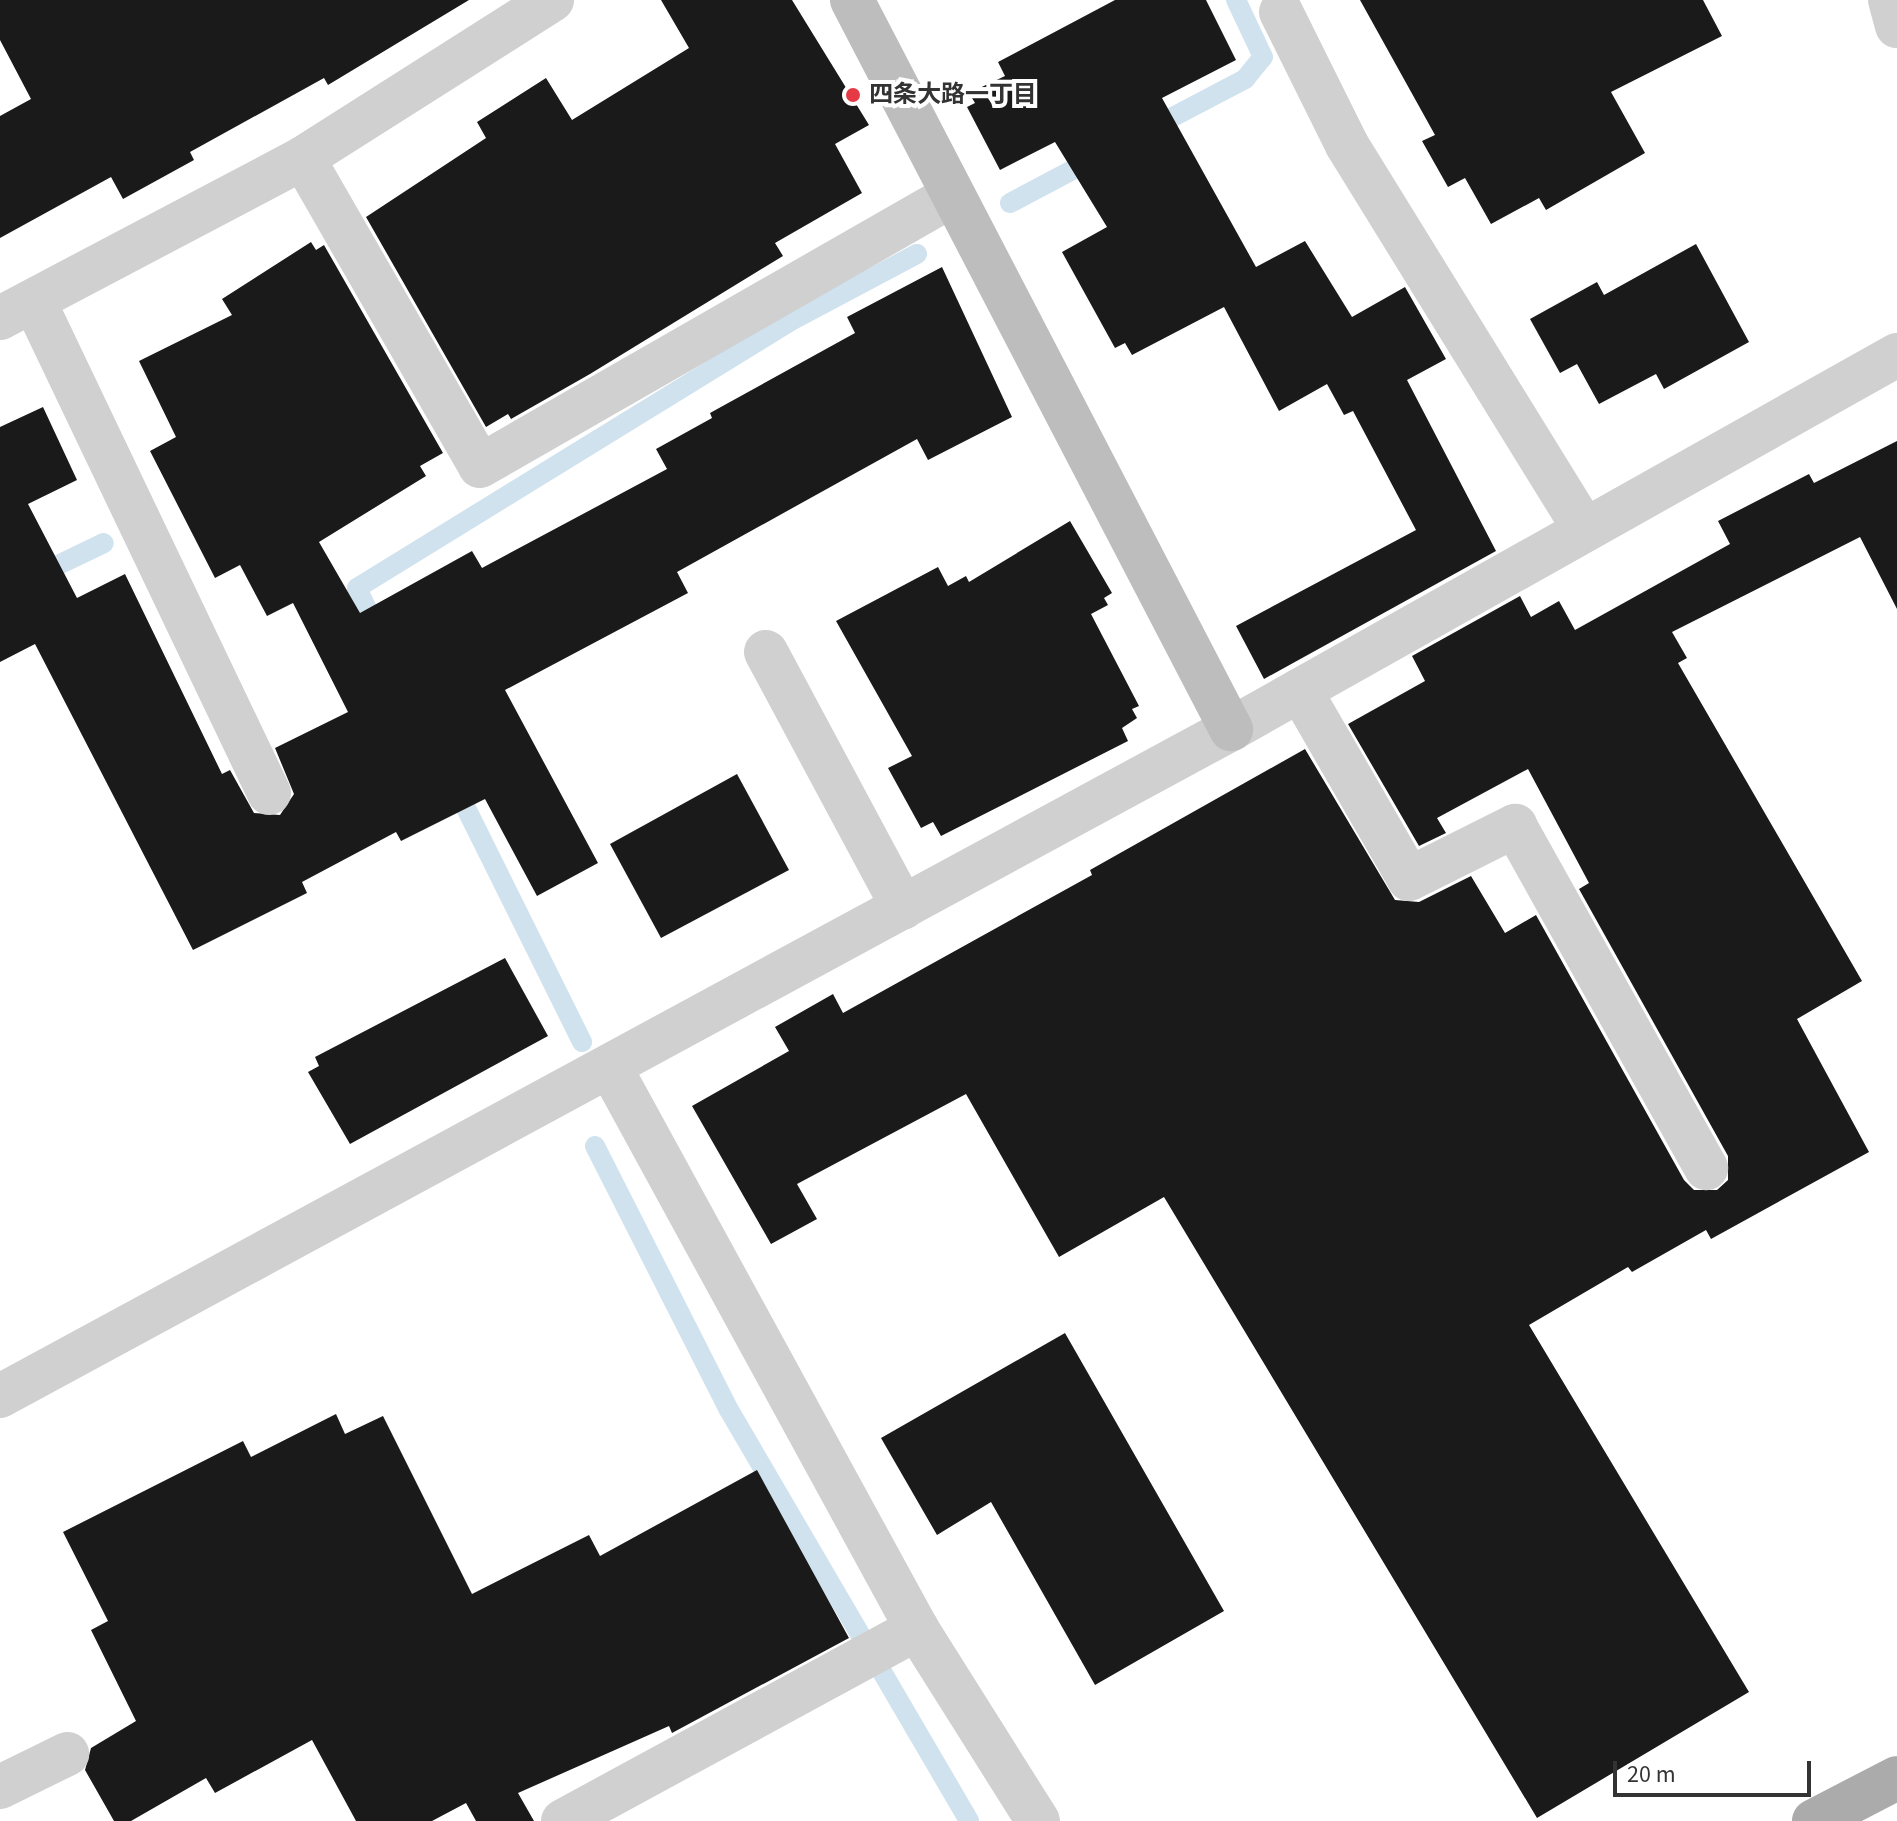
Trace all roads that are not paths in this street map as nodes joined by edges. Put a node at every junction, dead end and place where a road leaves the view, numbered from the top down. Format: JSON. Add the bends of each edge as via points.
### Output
{"nodes":[{"id":1,"x":552,"y":0,"type":"edge"},
{"id":2,"x":852,"y":0,"type":"edge"},
{"id":3,"x":1890,"y":0,"type":"edge"},
{"id":4,"x":1281,"y":12,"type":"dead end"},
{"id":5,"x":1897,"y":26,"type":"edge"},
{"id":6,"x":303,"y":158,"type":"junction"},
{"id":7,"x":951,"y":196,"type":"junction"},
{"id":8,"x":17,"y":311,"type":"edge"},
{"id":9,"x":1897,"y":355,"type":"edge"},
{"id":10,"x":1584,"y":529,"type":"junction"},
{"id":11,"x":766,"y":652,"type":"dead end"},
{"id":12,"x":1300,"y":690,"type":"junction"},
{"id":13,"x":1231,"y":729,"type":"junction"},
{"id":14,"x":269,"y":793,"type":"dead end"},
{"id":15,"x":903,"y":908,"type":"junction"},
{"id":16,"x":610,"y":1067,"type":"junction"},
{"id":17,"x":1706,"y":1168,"type":"dead end"},
{"id":18,"x":0,"y":1396,"type":"edge"},
{"id":19,"x":917,"y":1629,"type":"junction"},
{"id":20,"x":67,"y":1754,"type":"dead end"},
{"id":21,"x":1897,"y":1778,"type":"edge"},
{"id":22,"x":0,"y":1787,"type":"edge"},
{"id":23,"x":563,"y":1821,"type":"edge"},
{"id":24,"x":1038,"y":1821,"type":"edge"},
{"id":25,"x":1814,"y":1821,"type":"edge"}],
"edges":[{"from":1,"to":6,"type":"street"},
{"from":2,"to":7,"type":"street"},
{"from":3,"to":5,"type":"street"},
{"from":4,"to":10,"type":"street","via":[[1347,145]]},
{"from":6,"to":7,"type":"street","via":[[480,466]]},
{"from":6,"to":8,"type":"street"},
{"from":7,"to":13,"type":"street"},
{"from":8,"to":14,"type":"street"},
{"from":9,"to":10,"type":"street"},
{"from":10,"to":12,"type":"street"},
{"from":11,"to":15,"type":"street"},
{"from":12,"to":13,"type":"street"},
{"from":12,"to":17,"type":"street","via":[[1409,879],[1515,826]]},
{"from":13,"to":15,"type":"street"},
{"from":15,"to":16,"type":"street"},
{"from":16,"to":18,"type":"street"},
{"from":16,"to":19,"type":"street"},
{"from":19,"to":23,"type":"street"},
{"from":19,"to":24,"type":"street"},
{"from":20,"to":22,"type":"street"},
{"from":21,"to":25,"type":"main road"}]}
